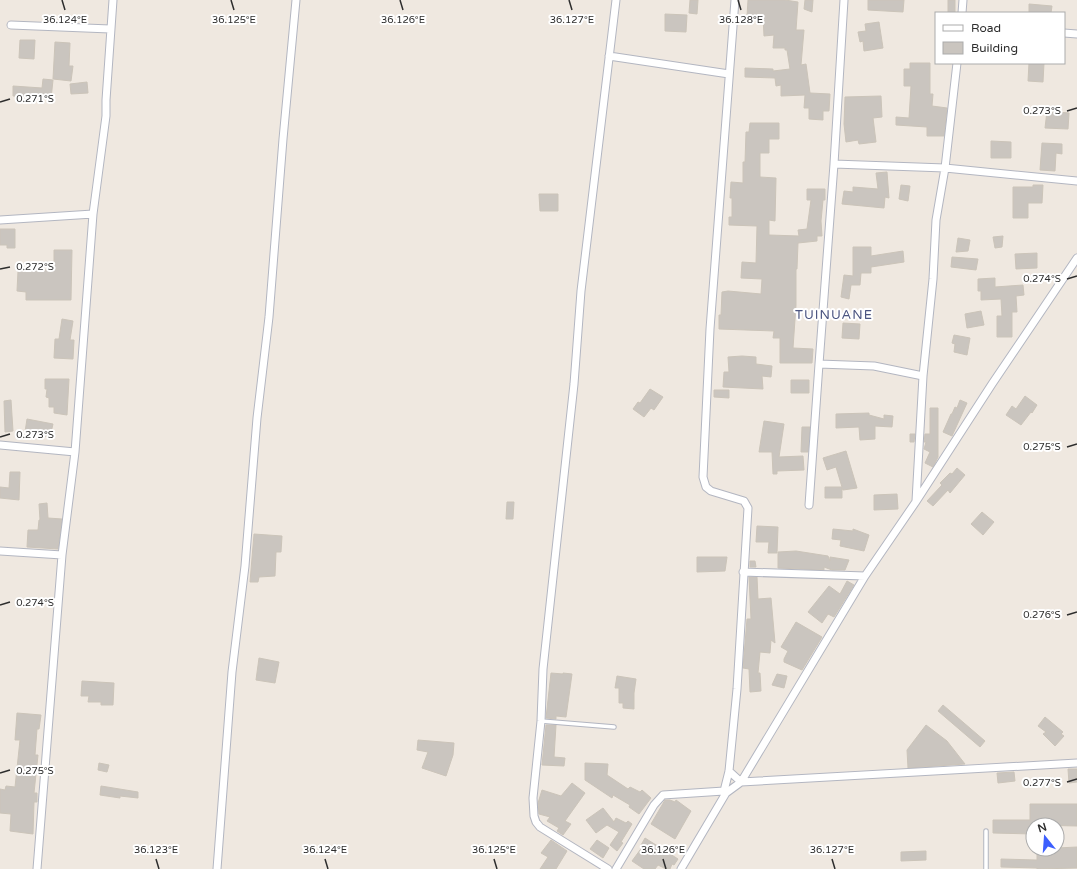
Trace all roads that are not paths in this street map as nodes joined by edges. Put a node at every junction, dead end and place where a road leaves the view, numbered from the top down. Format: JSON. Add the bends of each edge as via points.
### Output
{"nodes":[{"id":1,"x":113,"y":0,"type":"edge"},
{"id":2,"x":296,"y":0,"type":"edge"},
{"id":3,"x":616,"y":0,"type":"edge"},
{"id":4,"x":735,"y":0,"type":"edge"},
{"id":5,"x":844,"y":0,"type":"edge"},
{"id":6,"x":962,"y":0,"type":"edge"},
{"id":7,"x":962,"y":12,"type":"edge"},
{"id":8,"x":11,"y":25,"type":"dead end"},
{"id":9,"x":110,"y":29,"type":"junction"},
{"id":10,"x":1065,"y":33,"type":"edge"},
{"id":11,"x":1077,"y":34,"type":"edge"},
{"id":12,"x":609,"y":56,"type":"junction"},
{"id":13,"x":957,"y":64,"type":"edge"},
{"id":14,"x":730,"y":74,"type":"junction"},
{"id":15,"x":834,"y":164,"type":"junction"},
{"id":16,"x":945,"y":168,"type":"junction"},
{"id":17,"x":1077,"y":181,"type":"edge"},
{"id":18,"x":92,"y":214,"type":"junction"},
{"id":19,"x":0,"y":220,"type":"edge"},
{"id":20,"x":1077,"y":258,"type":"edge"},
{"id":21,"x":819,"y":364,"type":"junction"},
{"id":22,"x":923,"y":376,"type":"junction"},
{"id":23,"x":0,"y":445,"type":"edge"},
{"id":24,"x":75,"y":452,"type":"junction"},
{"id":25,"x":915,"y":503,"type":"junction"},
{"id":26,"x":809,"y":504,"type":"dead end"},
{"id":27,"x":0,"y":551,"type":"edge"},
{"id":28,"x":62,"y":555,"type":"junction"},
{"id":29,"x":743,"y":572,"type":"junction"},
{"id":30,"x":865,"y":576,"type":"junction"},
{"id":31,"x":541,"y":721,"type":"junction"},
{"id":32,"x":614,"y":727,"type":"dead end"},
{"id":33,"x":1077,"y":762,"type":"edge"},
{"id":34,"x":729,"y":771,"type":"junction"},
{"id":35,"x":741,"y":782,"type":"junction"},
{"id":36,"x":725,"y":792,"type":"junction"},
{"id":37,"x":986,"y":830,"type":"dead end"},
{"id":38,"x":37,"y":869,"type":"edge"},
{"id":39,"x":217,"y":869,"type":"edge"},
{"id":40,"x":608,"y":869,"type":"edge"},
{"id":41,"x":616,"y":869,"type":"edge"},
{"id":42,"x":681,"y":869,"type":"edge"},
{"id":43,"x":986,"y":869,"type":"edge"}],
"edges":[{"from":1,"to":9,"type":"street"},
{"from":2,"to":39,"type":"street","via":[[269,317],[232,672]]},
{"from":3,"to":12,"type":"street"},
{"from":4,"to":14,"type":"street"},
{"from":5,"to":15,"type":"street"},
{"from":6,"to":7,"type":"street"},
{"from":8,"to":9,"type":"street"},
{"from":9,"to":18,"type":"street","via":[[106,116]]},
{"from":10,"to":11,"type":"street"},
{"from":12,"to":14,"type":"street"},
{"from":12,"to":31,"type":"street","via":[[581,291],[574,384],[543,669]]},
{"from":13,"to":16,"type":"street"},
{"from":14,"to":29,"type":"street","via":[[710,329],[704,476],[706,487],[711,491],[744,501],[748,508]]},
{"from":15,"to":16,"type":"street"},
{"from":15,"to":21,"type":"street"},
{"from":16,"to":17,"type":"street"},
{"from":16,"to":22,"type":"street","via":[[936,220]]},
{"from":18,"to":19,"type":"street"},
{"from":18,"to":24,"type":"street"},
{"from":20,"to":25,"type":"street"},
{"from":21,"to":22,"type":"street","via":[[874,366]]},
{"from":21,"to":26,"type":"street"},
{"from":22,"to":25,"type":"street"},
{"from":23,"to":24,"type":"street"},
{"from":24,"to":28,"type":"street"},
{"from":25,"to":30,"type":"street"},
{"from":27,"to":28,"type":"street"},
{"from":28,"to":38,"type":"street"},
{"from":29,"to":30,"type":"street"},
{"from":29,"to":34,"type":"street","via":[[737,689]]},
{"from":30,"to":35,"type":"street"},
{"from":31,"to":32,"type":"lane"},
{"from":31,"to":40,"type":"street","via":[[534,798],[536,822],[540,827]]},
{"from":33,"to":35,"type":"street"},
{"from":34,"to":35,"type":"street"},
{"from":34,"to":36,"type":"street"},
{"from":35,"to":36,"type":"street"},
{"from":36,"to":41,"type":"street","via":[[663,795],[654,805]]},
{"from":36,"to":42,"type":"street"},
{"from":37,"to":43,"type":"lane"}]}
